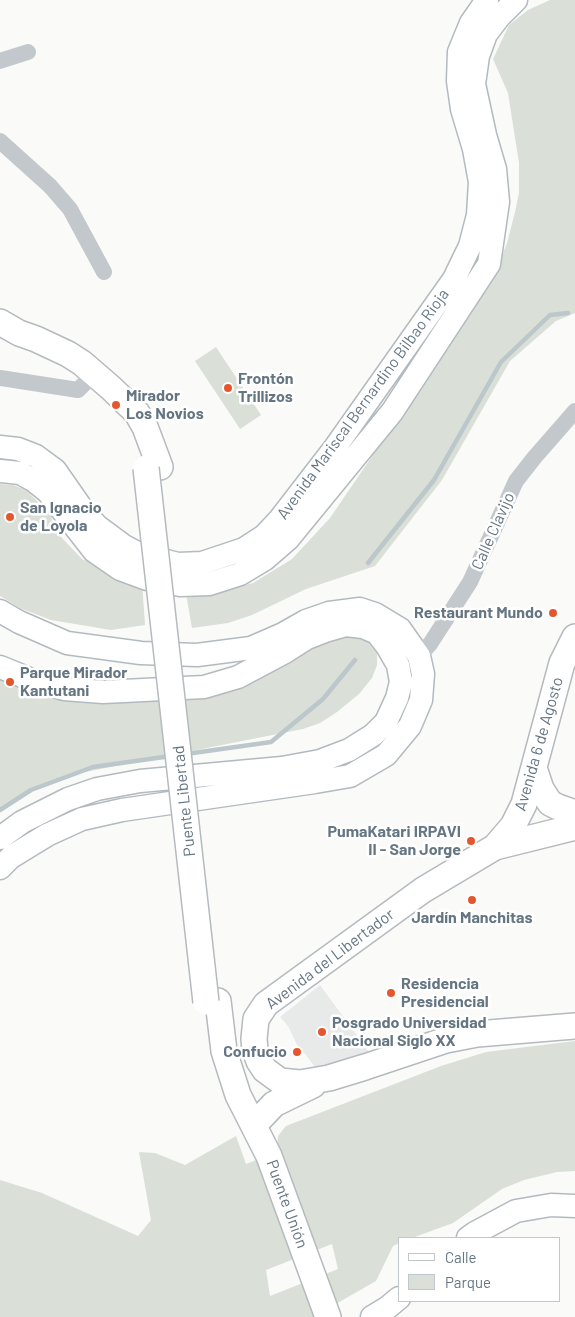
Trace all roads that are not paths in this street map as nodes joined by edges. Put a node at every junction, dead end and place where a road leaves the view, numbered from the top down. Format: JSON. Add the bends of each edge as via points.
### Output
{"nodes":[{"id":1,"x":487,"y":0,"type":"edge"},
{"id":2,"x":516,"y":0,"type":"edge"},
{"id":3,"x":28,"y":52,"type":"dead end"},
{"id":4,"x":0,"y":61,"type":"edge"},
{"id":5,"x":0,"y":141,"type":"edge"},
{"id":6,"x":104,"y":272,"type":"dead end"},
{"id":7,"x":0,"y":322,"type":"edge"},
{"id":8,"x":95,"y":373,"type":"junction"},
{"id":9,"x":0,"y":378,"type":"edge"},
{"id":10,"x":575,"y":412,"type":"edge"},
{"id":11,"x":0,"y":447,"type":"edge"},
{"id":12,"x":0,"y":470,"type":"edge"},
{"id":13,"x":0,"y":611,"type":"edge"},
{"id":14,"x":575,"y":637,"type":"edge"},
{"id":15,"x":419,"y":656,"type":"junction"},
{"id":16,"x":398,"y":664,"type":"junction"},
{"id":17,"x":0,"y":667,"type":"edge"},
{"id":18,"x":536,"y":774,"type":"junction"},
{"id":19,"x":571,"y":823,"type":"edge"},
{"id":20,"x":0,"y":838,"type":"edge"},
{"id":21,"x":495,"y":846,"type":"junction"},
{"id":22,"x":0,"y":868,"type":"edge"},
{"id":23,"x":214,"y":1002,"type":"junction"},
{"id":24,"x":258,"y":1007,"type":"junction"},
{"id":25,"x":575,"y":1026,"type":"edge"},
{"id":26,"x":255,"y":1050,"type":"junction"},
{"id":27,"x":329,"y":1078,"type":"junction"},
{"id":28,"x":238,"y":1095,"type":"junction"},
{"id":29,"x":246,"y":1128,"type":"junction"},
{"id":30,"x":261,"y":1159,"type":"junction"},
{"id":31,"x":575,"y":1206,"type":"edge"},
{"id":32,"x":469,"y":1237,"type":"edge"},
{"id":33,"x":398,"y":1299,"type":"edge"},
{"id":34,"x":311,"y":1317,"type":"edge"},
{"id":35,"x":328,"y":1317,"type":"edge"},
{"id":36,"x":372,"y":1317,"type":"edge"}],
"edges":[{"from":1,"to":11,"type":"main road","name":"Avenida Mariscal Bernardino Bilbao Rioja","via":[[471,23],[459,52],[461,100],[480,182],[478,215],[470,246],[454,279],[334,449],[264,536],[244,549],[202,563],[178,564],[140,554],[97,526],[55,470],[36,456]]},
{"from":2,"to":12,"type":"main road","name":"Avenida Mariscal Bernardino Bilbao Rioja","via":[[486,34],[478,56],[474,84],[495,169],[498,202],[489,264],[392,412],[288,539],[265,559],[240,574],[209,584],[180,585],[147,579],[120,569],[94,551],[48,492],[33,480],[20,473]]},
{"from":3,"to":4,"type":"street"},
{"from":5,"to":6,"type":"street","via":[[50,186],[70,209]]},
{"from":7,"to":8,"type":"main road","name":"Puente Libertad","via":[[68,354]]},
{"from":8,"to":9,"type":"street","via":[[78,390]]},
{"from":8,"to":23,"type":"main road","name":"Puente Libertad","via":[[137,414],[145,428],[153,462]]},
{"from":10,"to":15,"type":"street","name":"Calle Clavijo","via":[[516,481],[470,582]]},
{"from":13,"to":15,"type":"main road","via":[[67,643],[141,653],[197,654],[251,648],[306,621],[329,613],[360,609],[400,629]]},
{"from":14,"to":18,"type":"main road","name":"Avenida 6 de Agosto","via":[[562,663]]},
{"from":15,"to":16,"type":"main road"},
{"from":15,"to":22,"type":"main road","via":[[423,674],[421,700],[410,726],[386,755],[350,776],[122,810],[82,819],[47,835],[11,857]]},
{"from":16,"to":17,"type":"main road","via":[[377,633],[346,625],[307,638],[238,677],[204,687],[102,692],[64,689]]},
{"from":16,"to":20,"type":"main road","via":[[401,682],[386,722],[350,750],[320,761],[282,768],[97,789],[22,822]]},
{"from":18,"to":19,"type":"main road","via":[[545,796]]},
{"from":18,"to":21,"type":"main road","name":"Avenida 6 de Agosto","via":[[514,826]]},
{"from":19,"to":21,"type":"main road"},
{"from":21,"to":24,"type":"main road","name":"Avenida del Libertador","via":[[423,890]]},
{"from":23,"to":24,"type":"main road","via":[[233,1011]]},
{"from":23,"to":28,"type":"main road","name":"Puente Libertad","via":[[224,1051]]},
{"from":23,"to":29,"type":"main road","name":"Puente Libertad","via":[[217,1074]]},
{"from":24,"to":26,"type":"main road","name":"Avenida del Libertador"},
{"from":24,"to":28,"type":"main road","via":[[240,1023],[234,1042]]},
{"from":25,"to":27,"type":"main road","via":[[477,1034],[446,1040]]},
{"from":26,"to":27,"type":"main road","via":[[265,1070],[280,1081],[300,1083]]},
{"from":26,"to":29,"type":"main road","name":"Avenida del Libertador"},
{"from":27,"to":29,"type":"main road","via":[[274,1104]]},
{"from":28,"to":29,"type":"main road","name":"Puente Unión"},
{"from":29,"to":30,"type":"main road","name":"Puente Unión"},
{"from":30,"to":34,"type":"main road","name":"Puente Unión"},
{"from":30,"to":35,"type":"main road","name":"Puente Unión"},
{"from":31,"to":32,"type":"main road","via":[[551,1204],[516,1211]]},
{"from":33,"to":36,"type":"main road"}]}
